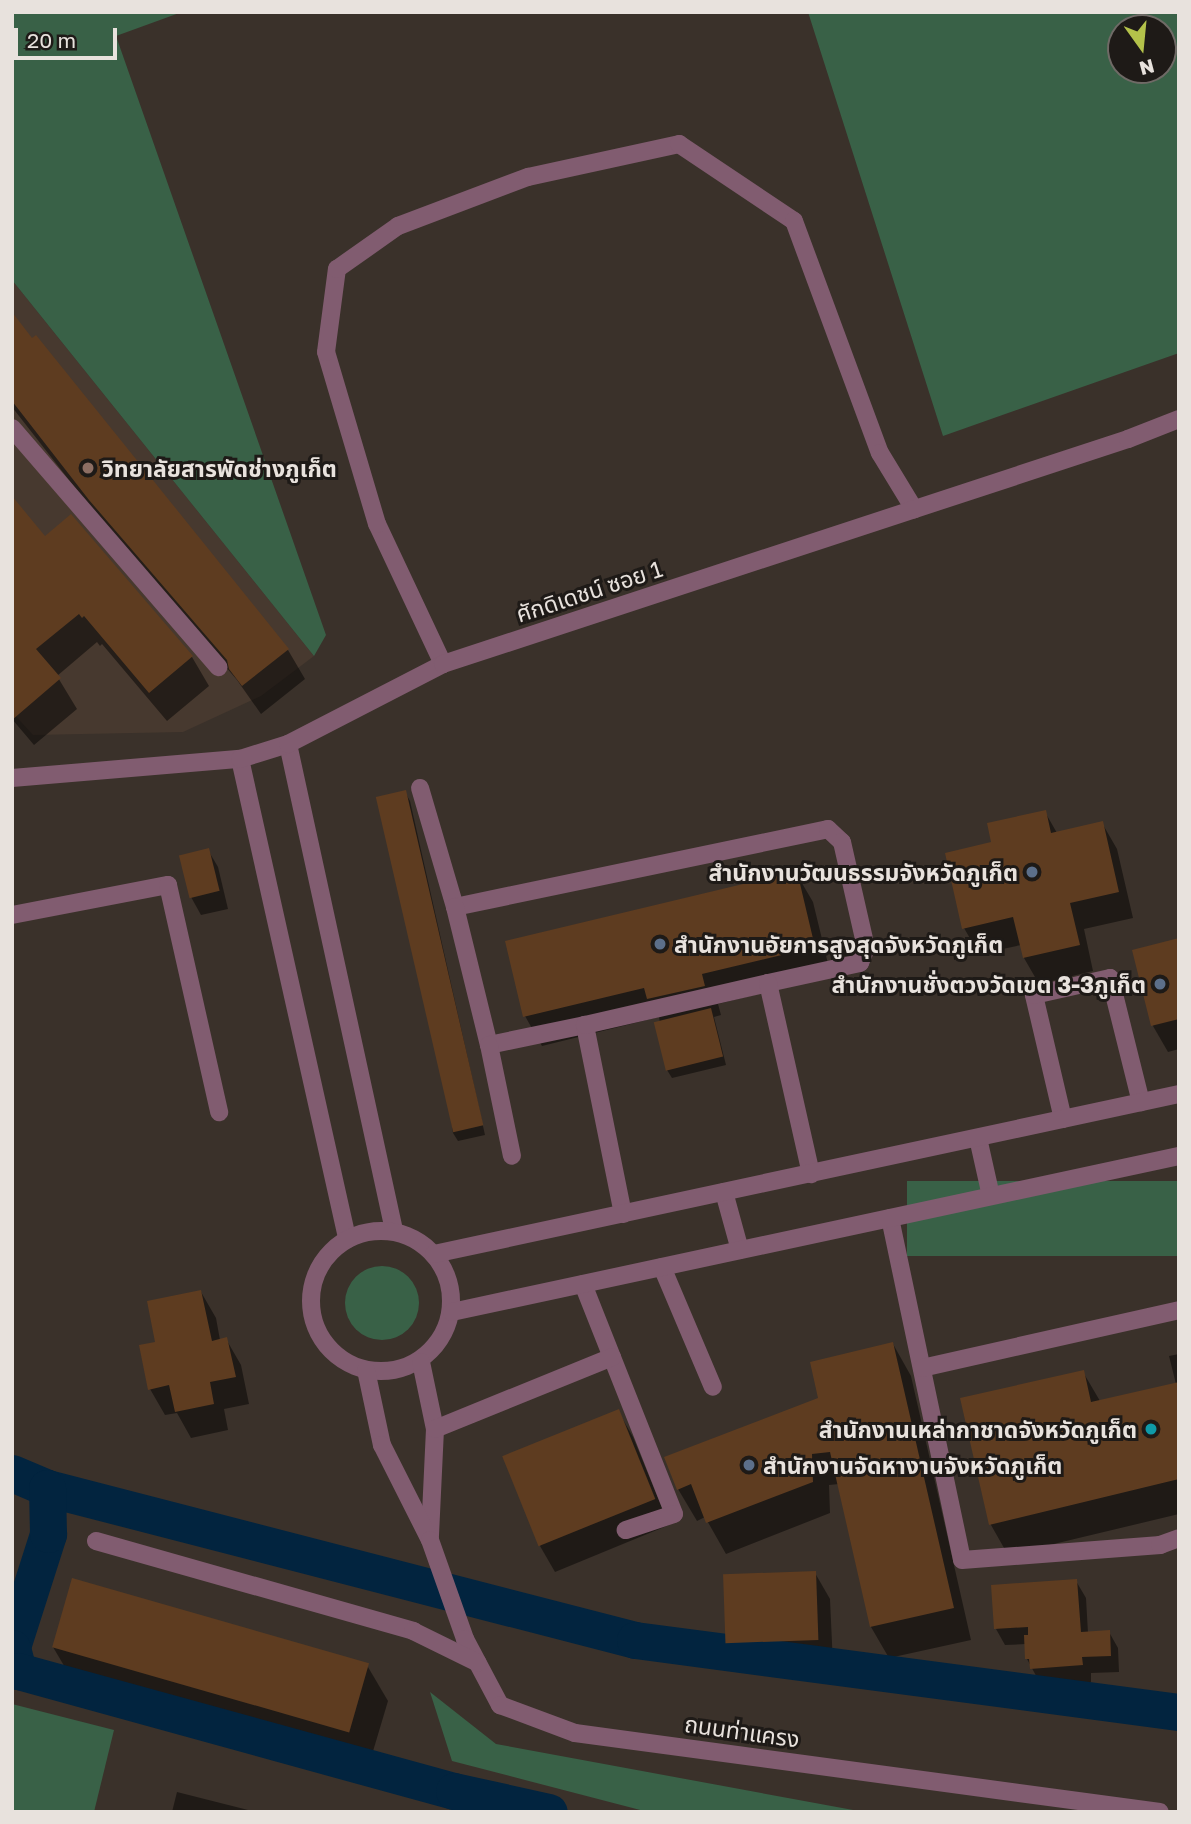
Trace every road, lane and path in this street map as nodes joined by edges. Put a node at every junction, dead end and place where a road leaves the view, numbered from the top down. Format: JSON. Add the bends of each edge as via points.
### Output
{"nodes":[{"id":1,"x":1179,"y":419,"type":"edge"},
{"id":2,"x":12,"y":428,"type":"edge"},
{"id":3,"x":914,"y":509,"type":"junction"},
{"id":4,"x":443,"y":664,"type":"junction"},
{"id":5,"x":218,"y":667,"type":"dead end"},
{"id":6,"x":288,"y":744,"type":"junction"},
{"id":7,"x":240,"y":760,"type":"junction"},
{"id":8,"x":12,"y":778,"type":"edge"},
{"id":9,"x":420,"y":788,"type":"dead end"},
{"id":10,"x":455,"y":907,"type":"junction"},
{"id":11,"x":12,"y":915,"type":"edge"},
{"id":12,"x":768,"y":983,"type":"junction"},
{"id":13,"x":585,"y":1025,"type":"junction"},
{"id":14,"x":489,"y":1045,"type":"junction"},
{"id":15,"x":1179,"y":1094,"type":"edge"},
{"id":16,"x":1141,"y":1102,"type":"junction"},
{"id":17,"x":219,"y":1112,"type":"dead end"},
{"id":18,"x":1063,"y":1119,"type":"junction"},
{"id":19,"x":978,"y":1138,"type":"junction"},
{"id":20,"x":512,"y":1156,"type":"dead end"},
{"id":21,"x":1179,"y":1156,"type":"edge"},
{"id":22,"x":811,"y":1174,"type":"junction"},
{"id":23,"x":724,"y":1192,"type":"junction"},
{"id":24,"x":991,"y":1196,"type":"junction"},
{"id":25,"x":622,"y":1214,"type":"junction"},
{"id":26,"x":890,"y":1218,"type":"junction"},
{"id":27,"x":394,"y":1232,"type":"junction"},
{"id":28,"x":347,"y":1239,"type":"junction"},
{"id":29,"x":740,"y":1250,"type":"junction"},
{"id":30,"x":434,"y":1255,"type":"junction"},
{"id":31,"x":662,"y":1267,"type":"junction"},
{"id":32,"x":583,"y":1284,"type":"junction"},
{"id":33,"x":1179,"y":1310,"type":"edge"},
{"id":34,"x":452,"y":1312,"type":"junction"},
{"id":35,"x":612,"y":1357,"type":"junction"},
{"id":36,"x":421,"y":1362,"type":"junction"},
{"id":37,"x":922,"y":1367,"type":"junction"},
{"id":38,"x":366,"y":1370,"type":"junction"},
{"id":39,"x":713,"y":1387,"type":"dead end"},
{"id":40,"x":435,"y":1429,"type":"junction"},
{"id":41,"x":626,"y":1530,"type":"dead end"},
{"id":42,"x":1179,"y":1538,"type":"edge"},
{"id":43,"x":430,"y":1540,"type":"junction"},
{"id":44,"x":96,"y":1541,"type":"dead end"},
{"id":45,"x":478,"y":1664,"type":"junction"},
{"id":46,"x":1160,"y":1812,"type":"edge"}],
"edges":[{"from":1,"to":3,"type":"street","name":"ศักดิเดชน์ ซอย 1"},
{"from":2,"to":5,"type":"street"},
{"from":3,"to":4,"type":"street","name":"ศักดิเดชน์ ซอย 1"},
{"from":3,"to":4,"type":"street","via":[[880,453],[794,220],[679,144],[528,177],[398,226],[337,269],[326,352],[377,524]]},
{"from":4,"to":6,"type":"street","name":"ศักดิเดชน์ ซอย 1"},
{"from":6,"to":7,"type":"street","name":"ศักดิเดชน์ ซอย 1"},
{"from":6,"to":27,"type":"street"},
{"from":7,"to":8,"type":"street","name":"ศักดิเดชน์ ซอย 1"},
{"from":7,"to":28,"type":"street"},
{"from":9,"to":10,"type":"street"},
{"from":10,"to":12,"type":"street","via":[[828,829],[842,842],[866,948],[863,956],[860,963]]},
{"from":10,"to":14,"type":"street"},
{"from":11,"to":17,"type":"street","via":[[168,886]]},
{"from":12,"to":13,"type":"street"},
{"from":12,"to":22,"type":"street"},
{"from":13,"to":14,"type":"street"},
{"from":13,"to":25,"type":"street"},
{"from":14,"to":20,"type":"street"},
{"from":15,"to":16,"type":"street"},
{"from":16,"to":18,"type":"street"},
{"from":16,"to":18,"type":"street","via":[[1110,978],[1034,995]]},
{"from":18,"to":19,"type":"street"},
{"from":19,"to":22,"type":"street"},
{"from":19,"to":24,"type":"street"},
{"from":21,"to":24,"type":"street"},
{"from":22,"to":23,"type":"street"},
{"from":23,"to":25,"type":"street"},
{"from":23,"to":29,"type":"street"},
{"from":24,"to":26,"type":"street"},
{"from":25,"to":30,"type":"street"},
{"from":26,"to":29,"type":"street"},
{"from":26,"to":37,"type":"street"},
{"from":27,"to":28,"type":"street"},
{"from":27,"to":30,"type":"street","via":[[417,1241]]},
{"from":28,"to":38,"type":"street","via":[[328,1254],[313,1280],[310,1302],[314,1326],[327,1347],[346,1363]]},
{"from":29,"to":31,"type":"street"},
{"from":30,"to":34,"type":"street","via":[[449,1283]]},
{"from":31,"to":32,"type":"street"},
{"from":31,"to":39,"type":"street"},
{"from":32,"to":34,"type":"street"},
{"from":32,"to":35,"type":"street"},
{"from":33,"to":37,"type":"street"},
{"from":34,"to":36,"type":"street","via":[[439,1340]]},
{"from":35,"to":40,"type":"street"},
{"from":35,"to":41,"type":"street","via":[[674,1514]]},
{"from":36,"to":38,"type":"street"},
{"from":36,"to":40,"type":"street","name":"ถนนท่าแครง"},
{"from":37,"to":42,"type":"street","via":[[962,1560],[1160,1545]]},
{"from":38,"to":43,"type":"street","name":"ถนนท่าแครง","via":[[382,1445]]},
{"from":40,"to":43,"type":"street","name":"ถนนท่าแครง"},
{"from":43,"to":45,"type":"street","name":"ถนนท่าแครง"},
{"from":44,"to":45,"type":"street","via":[[413,1631]]},
{"from":45,"to":46,"type":"street","name":"ถนนท่าแครง","via":[[500,1705],[575,1733]]}]}
